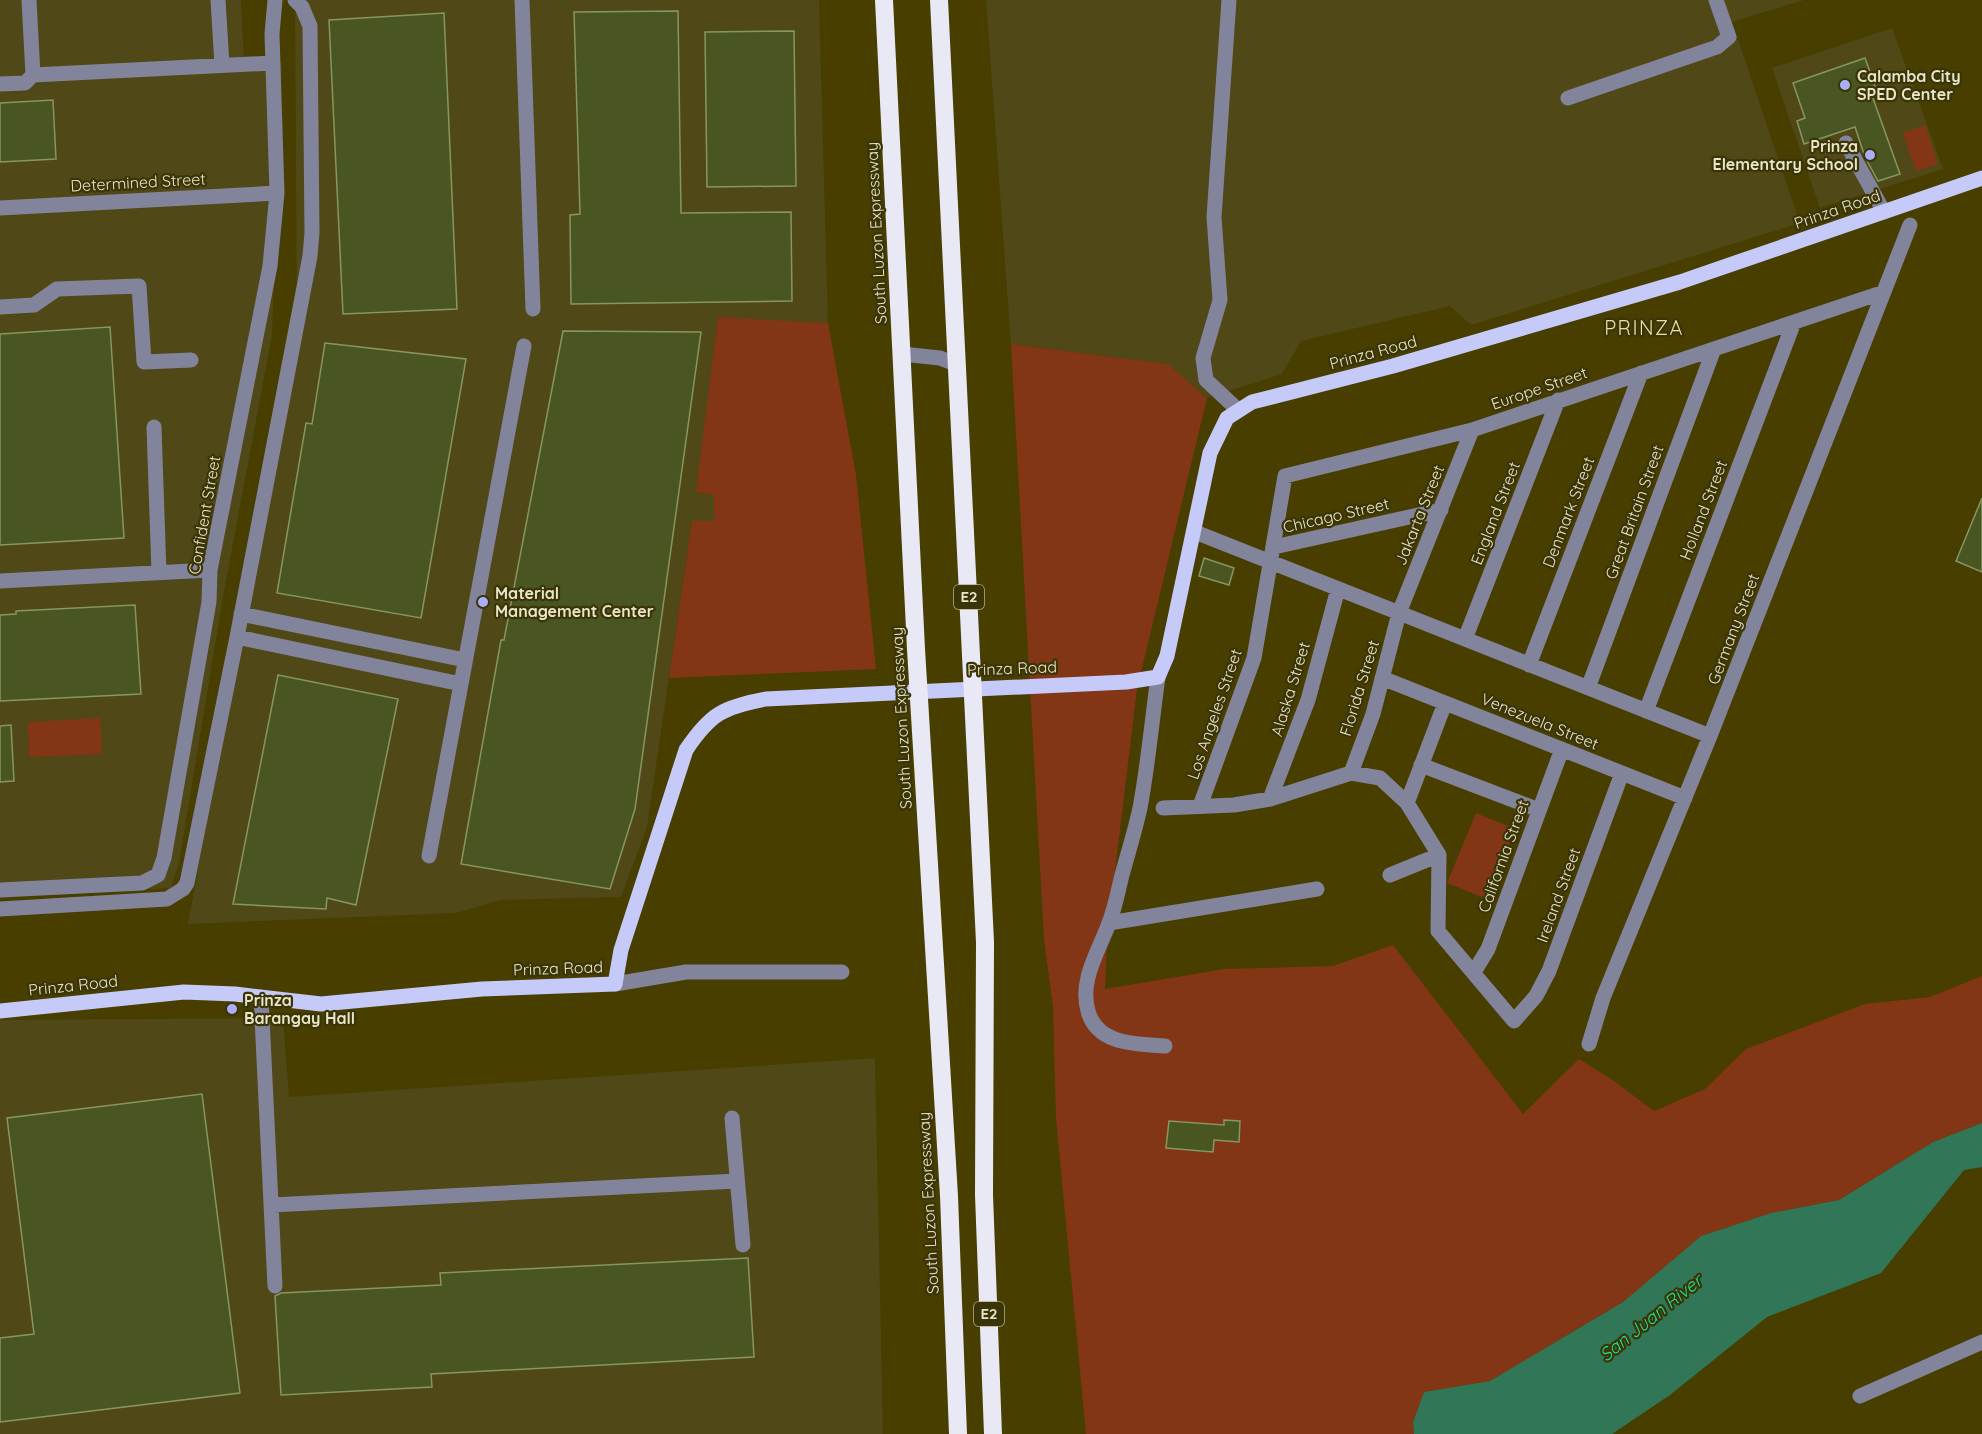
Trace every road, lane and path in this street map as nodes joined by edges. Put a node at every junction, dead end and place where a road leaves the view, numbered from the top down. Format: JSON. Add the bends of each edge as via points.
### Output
{"nodes":[{"id":1,"x":29,"y":0,"type":"edge"},
{"id":2,"x":218,"y":0,"type":"edge"},
{"id":3,"x":275,"y":0,"type":"edge"},
{"id":4,"x":295,"y":0,"type":"edge"},
{"id":5,"x":522,"y":0,"type":"edge"},
{"id":6,"x":884,"y":0,"type":"edge"},
{"id":7,"x":939,"y":0,"type":"edge"},
{"id":8,"x":1228,"y":0,"type":"edge"},
{"id":9,"x":1716,"y":0,"type":"edge"},
{"id":10,"x":272,"y":63,"type":"junction"},
{"id":11,"x":222,"y":65,"type":"junction"},
{"id":12,"x":33,"y":75,"type":"junction"},
{"id":13,"x":0,"y":84,"type":"edge"},
{"id":14,"x":1568,"y":98,"type":"dead end"},
{"id":15,"x":1846,"y":143,"type":"dead end"},
{"id":16,"x":1982,"y":178,"type":"edge"},
{"id":17,"x":278,"y":193,"type":"junction"},
{"id":18,"x":0,"y":208,"type":"edge"},
{"id":19,"x":1884,"y":212,"type":"junction"},
{"id":20,"x":1910,"y":225,"type":"dead end"},
{"id":21,"x":1884,"y":292,"type":"junction"},
{"id":22,"x":0,"y":307,"type":"edge"},
{"id":23,"x":533,"y":309,"type":"dead end"},
{"id":24,"x":1794,"y":322,"type":"junction"},
{"id":25,"x":524,"y":346,"type":"dead end"},
{"id":26,"x":1714,"y":349,"type":"junction"},
{"id":27,"x":902,"y":354,"type":"junction"},
{"id":28,"x":192,"y":360,"type":"dead end"},
{"id":29,"x":958,"y":365,"type":"junction"},
{"id":30,"x":1641,"y":373,"type":"junction"},
{"id":31,"x":1558,"y":400,"type":"junction"},
{"id":32,"x":1238,"y":410,"type":"junction"},
{"id":33,"x":154,"y":427,"type":"dead end"},
{"id":34,"x":1472,"y":430,"type":"junction"},
{"id":35,"x":1441,"y":510,"type":"junction"},
{"id":36,"x":1195,"y":532,"type":"junction"},
{"id":37,"x":1273,"y":555,"type":"junction"},
{"id":38,"x":210,"y":570,"type":"junction"},
{"id":39,"x":159,"y":573,"type":"junction"},
{"id":40,"x":0,"y":581,"type":"edge"},
{"id":41,"x":1338,"y":589,"type":"junction"},
{"id":42,"x":1399,"y":613,"type":"junction"},
{"id":43,"x":241,"y":614,"type":"junction"},
{"id":44,"x":237,"y":638,"type":"junction"},
{"id":45,"x":1465,"y":639,"type":"junction"},
{"id":46,"x":465,"y":660,"type":"junction"},
{"id":47,"x":1529,"y":665,"type":"junction"},
{"id":48,"x":1158,"y":677,"type":"junction"},
{"id":49,"x":1382,"y":678,"type":"junction"},
{"id":50,"x":461,"y":684,"type":"junction"},
{"id":51,"x":1588,"y":688,"type":"junction"},
{"id":52,"x":1445,"y":703,"type":"junction"},
{"id":53,"x":1646,"y":711,"type":"junction"},
{"id":54,"x":1710,"y":736,"type":"junction"},
{"id":55,"x":1562,"y":749,"type":"junction"},
{"id":56,"x":1421,"y":765,"type":"junction"},
{"id":57,"x":1350,"y":773,"type":"junction"},
{"id":58,"x":1622,"y":773,"type":"junction"},
{"id":59,"x":1685,"y":798,"type":"junction"},
{"id":60,"x":1270,"y":799,"type":"junction"},
{"id":61,"x":1407,"y":803,"type":"junction"},
{"id":62,"x":1200,"y":806,"type":"junction"},
{"id":63,"x":1162,"y":808,"type":"dead end"},
{"id":64,"x":1539,"y":810,"type":"junction"},
{"id":65,"x":1439,"y":855,"type":"junction"},
{"id":66,"x":429,"y":856,"type":"dead end"},
{"id":67,"x":1390,"y":875,"type":"dead end"},
{"id":68,"x":1317,"y":889,"type":"dead end"},
{"id":69,"x":0,"y":890,"type":"edge"},
{"id":70,"x":0,"y":909,"type":"edge"},
{"id":71,"x":1109,"y":923,"type":"junction"},
{"id":72,"x":842,"y":972,"type":"dead end"},
{"id":73,"x":1473,"y":972,"type":"junction"},
{"id":74,"x":615,"y":984,"type":"junction"},
{"id":75,"x":261,"y":997,"type":"junction"},
{"id":76,"x":0,"y":1011,"type":"edge"},
{"id":77,"x":1588,"y":1044,"type":"dead end"},
{"id":78,"x":1165,"y":1046,"type":"dead end"},
{"id":79,"x":732,"y":1118,"type":"dead end"},
{"id":80,"x":737,"y":1181,"type":"junction"},
{"id":81,"x":272,"y":1205,"type":"junction"},
{"id":82,"x":743,"y":1245,"type":"dead end"},
{"id":83,"x":275,"y":1286,"type":"dead end"},
{"id":84,"x":1982,"y":1342,"type":"edge"},
{"id":85,"x":1860,"y":1396,"type":"dead end"},
{"id":86,"x":958,"y":1434,"type":"edge"},
{"id":87,"x":993,"y":1434,"type":"edge"}],
"edges":[{"from":1,"to":12,"type":"street"},
{"from":2,"to":11,"type":"street"},
{"from":3,"to":10,"type":"street","name":"Confident Street"},
{"from":4,"to":43,"type":"street","via":[[310,26],[312,233]]},
{"from":5,"to":23,"type":"street"},
{"from":6,"to":27,"type":"highway","name":"South Luzon Expressway","number":"E2"},
{"from":7,"to":29,"type":"highway","number":"E2"},
{"from":8,"to":32,"type":"street","via":[[1214,217],[1220,300],[1203,358],[1206,380]]},
{"from":9,"to":14,"type":"street","via":[[1729,37],[1717,48]]},
{"from":10,"to":11,"type":"street"},
{"from":10,"to":17,"type":"street","name":"Confident Street"},
{"from":11,"to":12,"type":"street"},
{"from":12,"to":13,"type":"street","via":[[25,82]]},
{"from":15,"to":19,"type":"street"},
{"from":16,"to":19,"type":"main road","name":"Prinza Road"},
{"from":17,"to":18,"type":"street","name":"Determined Street"},
{"from":17,"to":38,"type":"street","name":"Confident Street","via":[[270,266]]},
{"from":19,"to":32,"type":"main road","name":"Prinza Road","via":[[1680,282],[1393,366],[1252,402]]},
{"from":20,"to":21,"type":"street","name":"Germany Street"},
{"from":21,"to":24,"type":"street","name":"Europe Street"},
{"from":21,"to":54,"type":"street","name":"Germany Street"},
{"from":22,"to":28,"type":"street","via":[[34,305],[57,289],[139,286],[144,363]]},
{"from":24,"to":26,"type":"street","name":"Europe Street"},
{"from":24,"to":53,"type":"street","name":"Holland Street"},
{"from":25,"to":46,"type":"street"},
{"from":26,"to":30,"type":"street","name":"Europe Street"},
{"from":26,"to":51,"type":"street","name":"Great Britain Street"},
{"from":27,"to":29,"type":"street","via":[[940,358]]},
{"from":27,"to":86,"type":"highway","name":"South Luzon Expressway","number":"E2","via":[[949,1196]]},
{"from":29,"to":87,"type":"highway","number":"E2","via":[[984,942],[984,1195]]},
{"from":30,"to":31,"type":"street","name":"Europe Street"},
{"from":30,"to":47,"type":"street","name":"Denmark Street"},
{"from":31,"to":34,"type":"street","name":"Europe Street"},
{"from":31,"to":45,"type":"street","name":"England Street"},
{"from":32,"to":36,"type":"main road","name":"Prinza Road","via":[[1227,418],[1210,453]]},
{"from":33,"to":39,"type":"street"},
{"from":34,"to":35,"type":"street","name":"Jakarta Street"},
{"from":34,"to":37,"type":"street","name":"Europe Street","via":[[1285,476]]},
{"from":35,"to":37,"type":"street","name":"Chicago Street"},
{"from":35,"to":42,"type":"street","name":"Jakarta Street"},
{"from":36,"to":37,"type":"street"},
{"from":36,"to":48,"type":"main road","name":"Prinza Road","via":[[1167,656]]},
{"from":37,"to":41,"type":"street"},
{"from":37,"to":62,"type":"street","name":"Los Angeles Street","via":[[1254,658]]},
{"from":38,"to":39,"type":"street"},
{"from":38,"to":69,"type":"street","name":"Confident Street","via":[[209,602],[158,875],[142,883]]},
{"from":39,"to":40,"type":"street"},
{"from":41,"to":42,"type":"street"},
{"from":41,"to":60,"type":"street","name":"Alaska Street","via":[[1308,700]]},
{"from":42,"to":45,"type":"street"},
{"from":42,"to":49,"type":"street","name":"Florida Street"},
{"from":43,"to":44,"type":"street"},
{"from":43,"to":46,"type":"street"},
{"from":44,"to":50,"type":"street"},
{"from":44,"to":70,"type":"street","via":[[183,889],[167,899]]},
{"from":45,"to":47,"type":"street"},
{"from":46,"to":50,"type":"street"},
{"from":47,"to":51,"type":"street"},
{"from":48,"to":71,"type":"street","via":[[1140,809]]},
{"from":48,"to":74,"type":"main road","name":"Prinza Road","via":[[1126,682],[844,694],[722,709],[703,724],[686,750],[621,950]]},
{"from":49,"to":52,"type":"street","name":"Venezuela Street"},
{"from":49,"to":57,"type":"street","name":"Florida Street"},
{"from":50,"to":66,"type":"street"},
{"from":51,"to":53,"type":"street"},
{"from":52,"to":55,"type":"street","name":"Venezuela Street"},
{"from":52,"to":56,"type":"street"},
{"from":53,"to":54,"type":"street"},
{"from":54,"to":59,"type":"street","name":"Germany Street"},
{"from":55,"to":58,"type":"street","name":"Venezuela Street"},
{"from":55,"to":64,"type":"street","name":"California Street"},
{"from":56,"to":61,"type":"street"},
{"from":56,"to":64,"type":"street"},
{"from":57,"to":60,"type":"street"},
{"from":57,"to":61,"type":"street","via":[[1380,778]]},
{"from":58,"to":59,"type":"street","name":"Venezuela Street"},
{"from":58,"to":73,"type":"street","name":"Ireland Street","via":[[1549,971],[1536,996],[1514,1021]]},
{"from":59,"to":77,"type":"street","name":"Germany Street"},
{"from":60,"to":62,"type":"street"},
{"from":61,"to":65,"type":"street"},
{"from":62,"to":63,"type":"street"},
{"from":64,"to":73,"type":"street","name":"California Street","via":[[1488,949]]},
{"from":65,"to":67,"type":"street"},
{"from":65,"to":73,"type":"street","via":[[1438,931]]},
{"from":68,"to":71,"type":"street"},
{"from":71,"to":78,"type":"street","via":[[1088,976],[1088,1012],[1107,1036],[1127,1043]]},
{"from":72,"to":74,"type":"street","via":[[686,972]]},
{"from":74,"to":75,"type":"main road","name":"Prinza Road","via":[[482,989],[321,1004]]},
{"from":75,"to":76,"type":"main road","name":"Prinza Road","via":[[184,992]]},
{"from":75,"to":81,"type":"street"},
{"from":79,"to":80,"type":"street"},
{"from":80,"to":81,"type":"street"},
{"from":80,"to":82,"type":"street"},
{"from":81,"to":83,"type":"street"},
{"from":84,"to":85,"type":"street"}]}
